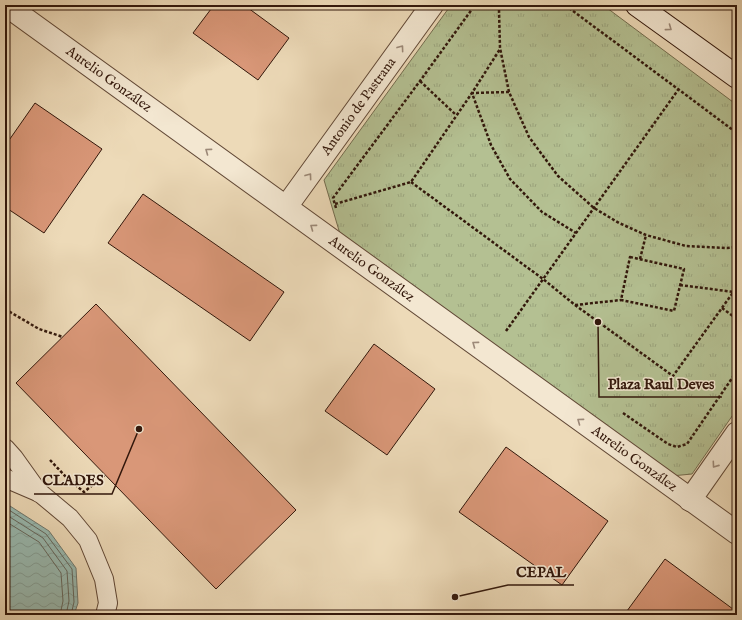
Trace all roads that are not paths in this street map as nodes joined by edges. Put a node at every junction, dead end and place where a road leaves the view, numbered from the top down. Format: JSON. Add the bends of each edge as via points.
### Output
{"nodes":[{"id":1,"x":6,"y":5,"type":"edge"},
{"id":2,"x":432,"y":5,"type":"edge"},
{"id":3,"x":637,"y":5,"type":"edge"},
{"id":4,"x":737,"y":77,"type":"edge"},
{"id":5,"x":286,"y":207,"type":"junction"},
{"id":6,"x":737,"y":433,"type":"edge"},
{"id":7,"x":5,"y":448,"type":"edge"},
{"id":8,"x":5,"y":478,"type":"edge"},
{"id":9,"x":40,"y":493,"type":"junction"},
{"id":10,"x":690,"y":500,"type":"junction"},
{"id":11,"x":737,"y":533,"type":"edge"},
{"id":12,"x":108,"y":611,"type":"edge"}],
"edges":[{"from":5,"to":1,"type":"street","name":"Aurelio González","one_way":true},
{"from":5,"to":2,"type":"street","name":"Antonio de Pastrana","one_way":true},
{"from":3,"to":4,"type":"street","one_way":true},
{"from":10,"to":5,"type":"street","name":"Aurelio González","one_way":true},
{"from":6,"to":10,"type":"street","one_way":true},
{"from":7,"to":9,"type":"lane"},
{"from":8,"to":9,"type":"lane"},
{"from":9,"to":12,"type":"lane","via":[[70,518],[88,540],[104,579]]},
{"from":10,"to":11,"type":"street","name":"Aurelio González"}]}
